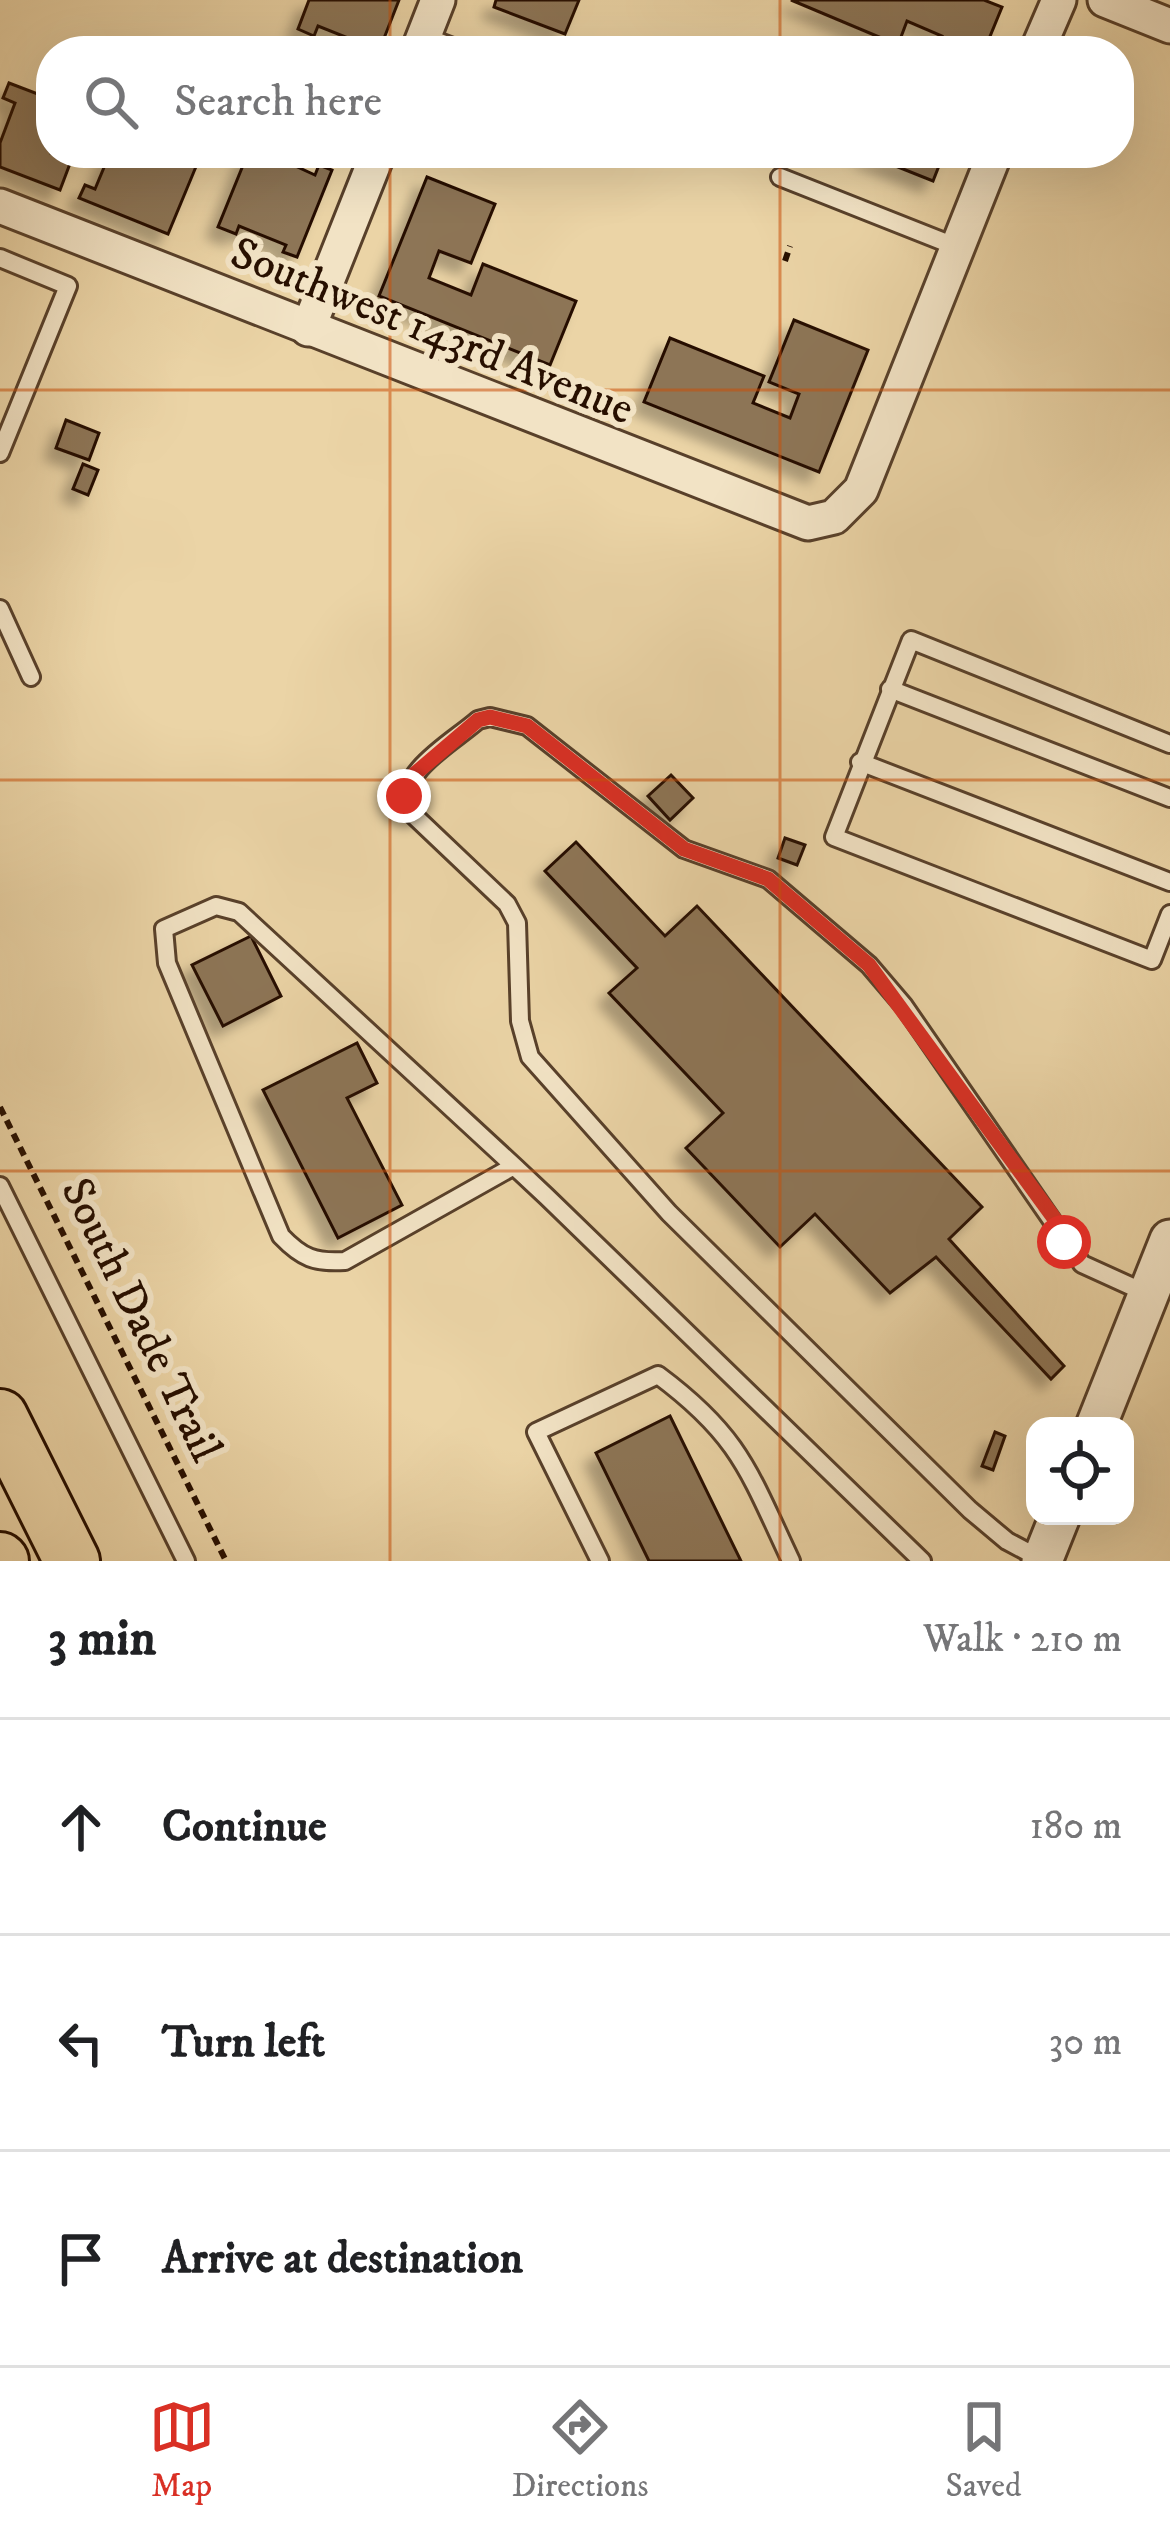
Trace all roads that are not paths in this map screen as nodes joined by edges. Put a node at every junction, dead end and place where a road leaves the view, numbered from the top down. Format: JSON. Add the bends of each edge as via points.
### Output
{"nodes":[{"id":1,"x":438,"y":0,"type":"edge"},
{"id":2,"x":1060,"y":0,"type":"edge"},
{"id":3,"x":1105,"y":0,"type":"edge"},
{"id":4,"x":1170,"y":26,"type":"edge"},
{"id":5,"x":424,"y":36,"type":"edge"},
{"id":6,"x":1044,"y":36,"type":"edge"},
{"id":7,"x":372,"y":168,"type":"edge"},
{"id":8,"x":989,"y":168,"type":"edge"},
{"id":9,"x":780,"y":177,"type":"dead end"},
{"id":10,"x":0,"y":206,"type":"edge"},
{"id":11,"x":957,"y":247,"type":"junction"},
{"id":12,"x":0,"y":258,"type":"edge"},
{"id":13,"x":308,"y":329,"type":"junction"},
{"id":14,"x":0,"y":453,"type":"edge"},
{"id":15,"x":0,"y":609,"type":"edge"},
{"id":16,"x":31,"y":677,"type":"dead end"},
{"id":17,"x":890,"y":689,"type":"junction"},
{"id":18,"x":1170,"y":744,"type":"edge"},
{"id":19,"x":860,"y":762,"type":"junction"},
{"id":20,"x":1170,"y":798,"type":"edge"},
{"id":21,"x":1170,"y":882,"type":"edge"},
{"id":22,"x":1170,"y":914,"type":"edge"},
{"id":23,"x":514,"y":1166,"type":"junction"},
{"id":24,"x":0,"y":1186,"type":"edge"},
{"id":25,"x":1170,"y":1240,"type":"edge"},
{"id":26,"x":1148,"y":1294,"type":"junction"},
{"id":27,"x":0,"y":1417,"type":"edge"},
{"id":28,"x":1100,"y":1417,"type":"edge"},
{"id":29,"x":1056,"y":1525,"type":"edge"},
{"id":30,"x":1042,"y":1560,"type":"edge"},
{"id":31,"x":72,"y":1561,"type":"edge"},
{"id":32,"x":186,"y":1561,"type":"edge"},
{"id":33,"x":600,"y":1561,"type":"edge"},
{"id":34,"x":791,"y":1561,"type":"edge"},
{"id":35,"x":922,"y":1561,"type":"edge"}],
"edges":[{"from":1,"to":5,"type":"street"},
{"from":2,"to":6,"type":"street"},
{"from":3,"to":4,"type":"street"},
{"from":7,"to":13,"type":"street"},
{"from":8,"to":11,"type":"street"},
{"from":9,"to":11,"type":"lane"},
{"from":10,"to":13,"type":"street","name":"Southwest 143rd Avenue"},
{"from":11,"to":13,"type":"street","name":"Southwest 143rd Avenue","via":[[860,490],[834,517],[794,520]]},
{"from":12,"to":14,"type":"lane","via":[[68,286]]},
{"from":15,"to":16,"type":"lane"},
{"from":17,"to":18,"type":"lane","via":[[910,640]]},
{"from":17,"to":19,"type":"lane"},
{"from":17,"to":20,"type":"lane"},
{"from":19,"to":21,"type":"lane"},
{"from":19,"to":22,"type":"lane","via":[[834,836],[1152,960]]},
{"from":23,"to":23,"type":"lane","via":[[239,912],[216,907],[164,929],[176,984],[281,1237],[299,1255],[345,1261]]},
{"from":23,"to":35,"type":"lane"},
{"from":24,"to":32,"type":"lane"},
{"from":25,"to":26,"type":"street"},
{"from":26,"to":28,"type":"street"},
{"from":26,"to":30,"type":"lane","via":[[1082,1264],[904,1006],[869,965],[768,879],[684,849],[527,726],[478,720],[410,778],[407,809],[517,923],[520,1021],[530,1057],[669,1213],[970,1510]]},
{"from":27,"to":31,"type":"highway"},
{"from":29,"to":30,"type":"street"},
{"from":33,"to":34,"type":"lane","via":[[536,1432],[658,1375],[710,1413],[738,1448]]}]}
